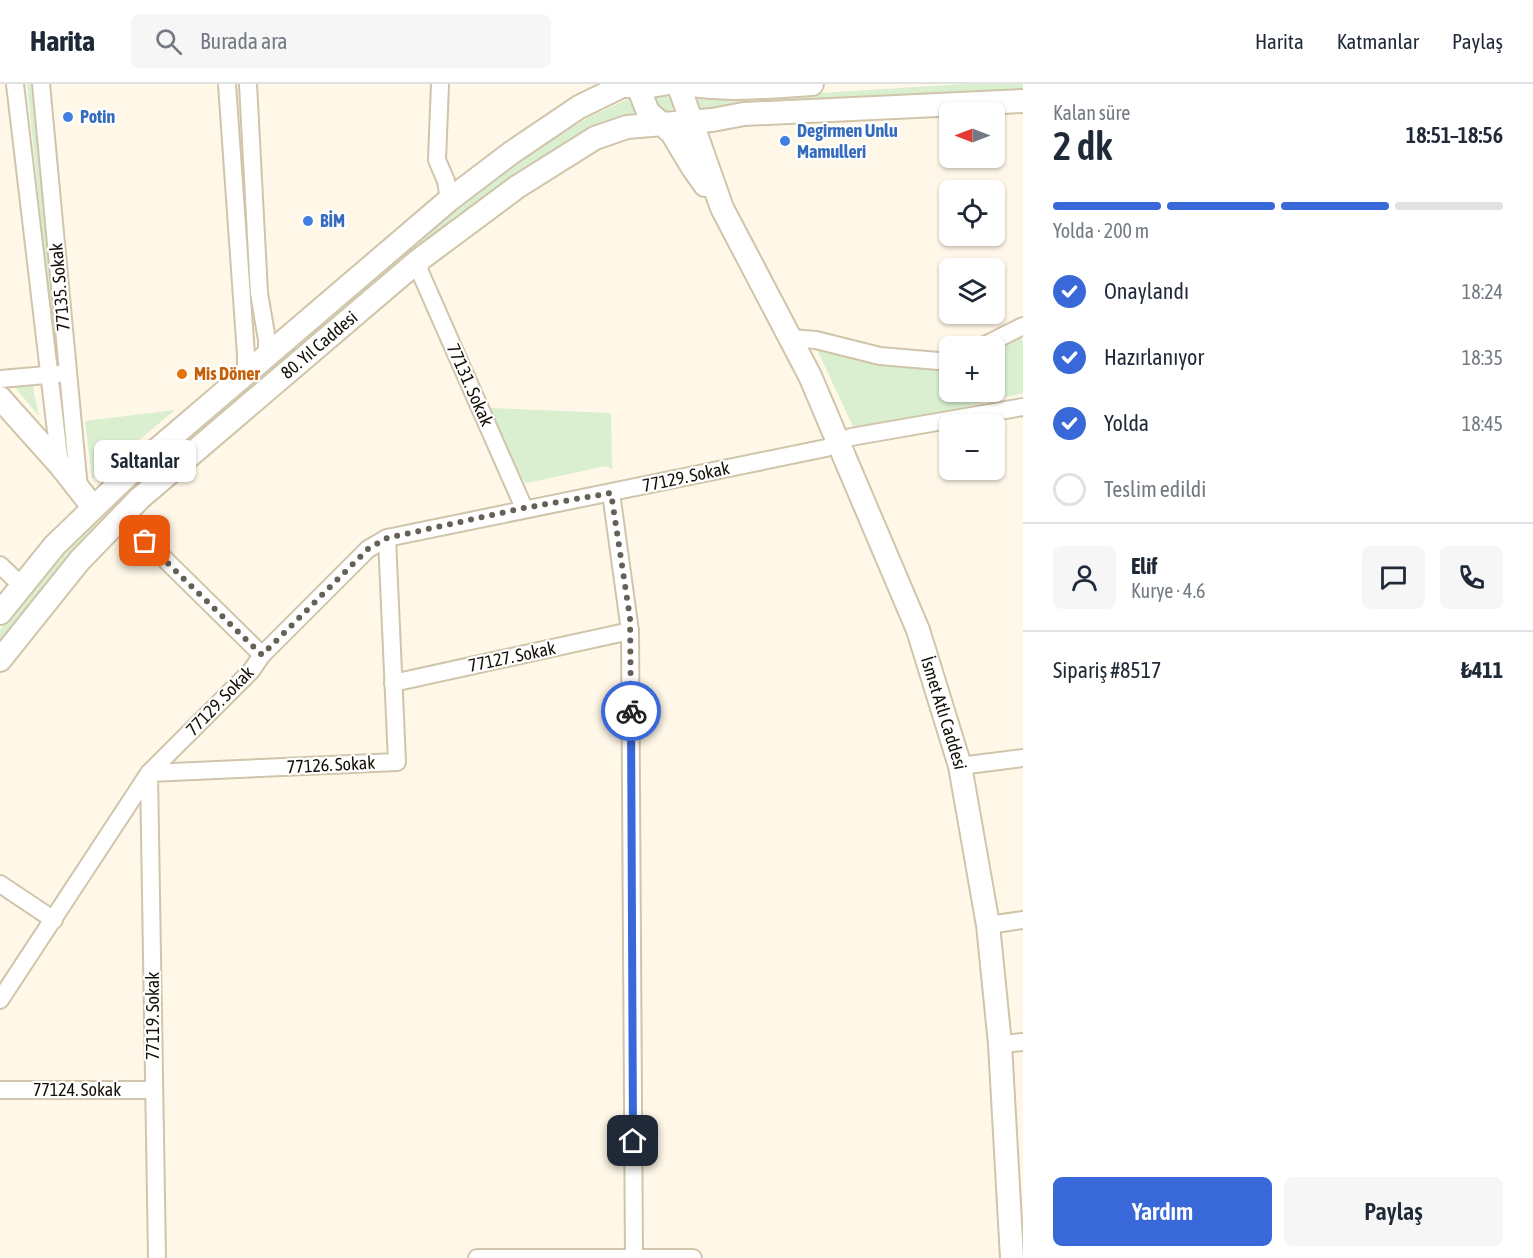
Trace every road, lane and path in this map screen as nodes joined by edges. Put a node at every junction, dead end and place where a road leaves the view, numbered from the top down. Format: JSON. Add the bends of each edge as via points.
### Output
{"nodes":[{"id":1,"x":15,"y":84,"type":"edge"},
{"id":2,"x":41,"y":84,"type":"edge"},
{"id":3,"x":227,"y":84,"type":"edge"},
{"id":4,"x":248,"y":84,"type":"edge"},
{"id":5,"x":440,"y":84,"type":"edge"},
{"id":6,"x":663,"y":84,"type":"edge"},
{"id":7,"x":675,"y":84,"type":"edge"},
{"id":8,"x":812,"y":84,"type":"edge"},
{"id":9,"x":637,"y":85,"type":"edge"},
{"id":10,"x":693,"y":85,"type":"edge"},
{"id":11,"x":1023,"y":101,"type":"edge"},
{"id":12,"x":691,"y":121,"type":"junction"},
{"id":13,"x":662,"y":124,"type":"junction"},
{"id":14,"x":449,"y":200,"type":"junction"},
{"id":15,"x":722,"y":208,"type":"junction"},
{"id":16,"x":419,"y":260,"type":"junction"},
{"id":17,"x":1023,"y":326,"type":"edge"},
{"id":18,"x":1003,"y":336,"type":"edge"},
{"id":19,"x":791,"y":338,"type":"junction"},
{"id":20,"x":267,"y":356,"type":"junction"},
{"id":21,"x":939,"y":361,"type":"edge"},
{"id":22,"x":246,"y":372,"type":"junction"},
{"id":23,"x":68,"y":373,"type":"junction"},
{"id":24,"x":49,"y":374,"type":"junction"},
{"id":25,"x":0,"y":379,"type":"edge"},
{"id":26,"x":0,"y":398,"type":"edge"},
{"id":27,"x":1023,"y":407,"type":"edge"},
{"id":28,"x":838,"y":444,"type":"junction"},
{"id":29,"x":60,"y":465,"type":"junction"},
{"id":30,"x":79,"y":489,"type":"junction"},
{"id":31,"x":611,"y":493,"type":"junction"},
{"id":32,"x":93,"y":507,"type":"junction"},
{"id":33,"x":524,"y":508,"type":"junction"},
{"id":34,"x":122,"y":517,"type":"junction"},
{"id":35,"x":387,"y":538,"type":"junction"},
{"id":36,"x":0,"y":565,"type":"edge"},
{"id":37,"x":22,"y":586,"type":"junction"},
{"id":38,"x":0,"y":613,"type":"edge"},
{"id":39,"x":630,"y":631,"type":"junction"},
{"id":40,"x":262,"y":655,"type":"junction"},
{"id":41,"x":0,"y":660,"type":"edge"},
{"id":42,"x":393,"y":683,"type":"junction"},
{"id":43,"x":1023,"y":758,"type":"edge"},
{"id":44,"x":960,"y":766,"type":"junction"},
{"id":45,"x":149,"y":774,"type":"junction"},
{"id":46,"x":0,"y":884,"type":"edge"},
{"id":47,"x":54,"y":920,"type":"junction"},
{"id":48,"x":1023,"y":920,"type":"edge"},
{"id":49,"x":988,"y":925,"type":"junction"},
{"id":50,"x":0,"y":1000,"type":"edge"},
{"id":51,"x":1023,"y":1042,"type":"edge"},
{"id":52,"x":1000,"y":1044,"type":"junction"},
{"id":53,"x":0,"y":1090,"type":"edge"},
{"id":54,"x":153,"y":1090,"type":"junction"},
{"id":55,"x":1016,"y":1252,"type":"edge"},
{"id":56,"x":634,"y":1257,"type":"edge"},
{"id":57,"x":157,"y":1258,"type":"edge"},
{"id":58,"x":477,"y":1258,"type":"edge"},
{"id":59,"x":505,"y":1258,"type":"edge"},
{"id":60,"x":693,"y":1258,"type":"edge"}],
"edges":[{"from":1,"to":24,"type":"street","name":"77135. Sokak"},
{"from":2,"to":23,"type":"street","name":"77135. Sokak"},
{"from":3,"to":22,"type":"street"},
{"from":4,"to":20,"type":"street","via":[[259,293]]},
{"from":5,"to":14,"type":"street","via":[[437,160]]},
{"from":6,"to":9,"type":"main road","name":"80. Yıl Caddesi"},
{"from":7,"to":12,"type":"main road","name":"İsmet Atlı Caddesi"},
{"from":8,"to":10,"type":"main road"},
{"from":9,"to":13,"type":"main road","name":"İsmet Atlı Caddesi","via":[[648,112]]},
{"from":9,"to":14,"type":"main road","name":"80. Yıl Caddesi","via":[[622,86],[579,107]]},
{"from":11,"to":12,"type":"main road","via":[[768,113]]},
{"from":12,"to":13,"type":"main road","name":"80. Yıl Caddesi"},
{"from":12,"to":15,"type":"main road","name":"İsmet Atlı Caddesi"},
{"from":13,"to":15,"type":"main road","name":"İsmet Atlı Caddesi"},
{"from":13,"to":16,"type":"main road","name":"80. Yıl Caddesi","via":[[627,127],[596,138],[517,187]]},
{"from":14,"to":20,"type":"main road","name":"80. Yıl Caddesi"},
{"from":15,"to":19,"type":"main road","name":"İsmet Atlı Caddesi"},
{"from":16,"to":33,"type":"street","name":"77131. Sokak","via":[[420,272]]},
{"from":16,"to":34,"type":"main road","name":"80. Yıl Caddesi"},
{"from":17,"to":18,"type":"street"},
{"from":19,"to":21,"type":"street","via":[[880,356]]},
{"from":19,"to":28,"type":"main road","name":"İsmet Atlı Caddesi"},
{"from":20,"to":22,"type":"main road","name":"80. Yıl Caddesi"},
{"from":22,"to":32,"type":"main road","name":"80. Yıl Caddesi"},
{"from":23,"to":24,"type":"street"},
{"from":23,"to":30,"type":"street","name":"77135. Sokak"},
{"from":24,"to":25,"type":"street"},
{"from":24,"to":29,"type":"street","name":"77135. Sokak"},
{"from":26,"to":29,"type":"main road"},
{"from":27,"to":28,"type":"street","name":"77129. Sokak","via":[[851,437]]},
{"from":28,"to":31,"type":"street","name":"77129. Sokak"},
{"from":28,"to":44,"type":"main road","name":"İsmet Atlı Caddesi","via":[[918,630]]},
{"from":29,"to":30,"type":"main road"},
{"from":30,"to":32,"type":"main road"},
{"from":31,"to":33,"type":"street","name":"77129. Sokak"},
{"from":31,"to":39,"type":"street"},
{"from":32,"to":37,"type":"main road","name":"80. Yıl Caddesi"},
{"from":33,"to":35,"type":"street","name":"77129. Sokak"},
{"from":34,"to":40,"type":"street"},
{"from":34,"to":41,"type":"main road","name":"80. Yıl Caddesi","via":[[80,560]]},
{"from":35,"to":40,"type":"street","name":"77129. Sokak","via":[[368,549]]},
{"from":35,"to":42,"type":"street","name":"77126. Sokak"},
{"from":36,"to":37,"type":"street"},
{"from":37,"to":38,"type":"main road","name":"80. Yıl Caddesi"},
{"from":39,"to":42,"type":"street","name":"77127. Sokak"},
{"from":39,"to":56,"type":"street"},
{"from":40,"to":45,"type":"street","name":"77129. Sokak","via":[[251,671]]},
{"from":42,"to":45,"type":"street","name":"77126. Sokak","via":[[397,762]]},
{"from":43,"to":44,"type":"street"},
{"from":44,"to":49,"type":"main road","name":"İsmet Atlı Caddesi"},
{"from":45,"to":47,"type":"street","name":"77129. Sokak"},
{"from":45,"to":54,"type":"street","name":"77119. Sokak"},
{"from":46,"to":47,"type":"street"},
{"from":47,"to":50,"type":"street","name":"77129. Sokak"},
{"from":48,"to":49,"type":"street"},
{"from":49,"to":52,"type":"main road","name":"İsmet Atlı Caddesi"},
{"from":51,"to":52,"type":"street"},
{"from":52,"to":55,"type":"main road","name":"İsmet Atlı Caddesi"},
{"from":53,"to":54,"type":"street","name":"77124. Sokak"},
{"from":54,"to":57,"type":"street","name":"77119. Sokak"},
{"from":56,"to":59,"type":"street"},
{"from":56,"to":60,"type":"street"},
{"from":58,"to":59,"type":"street"}]}
